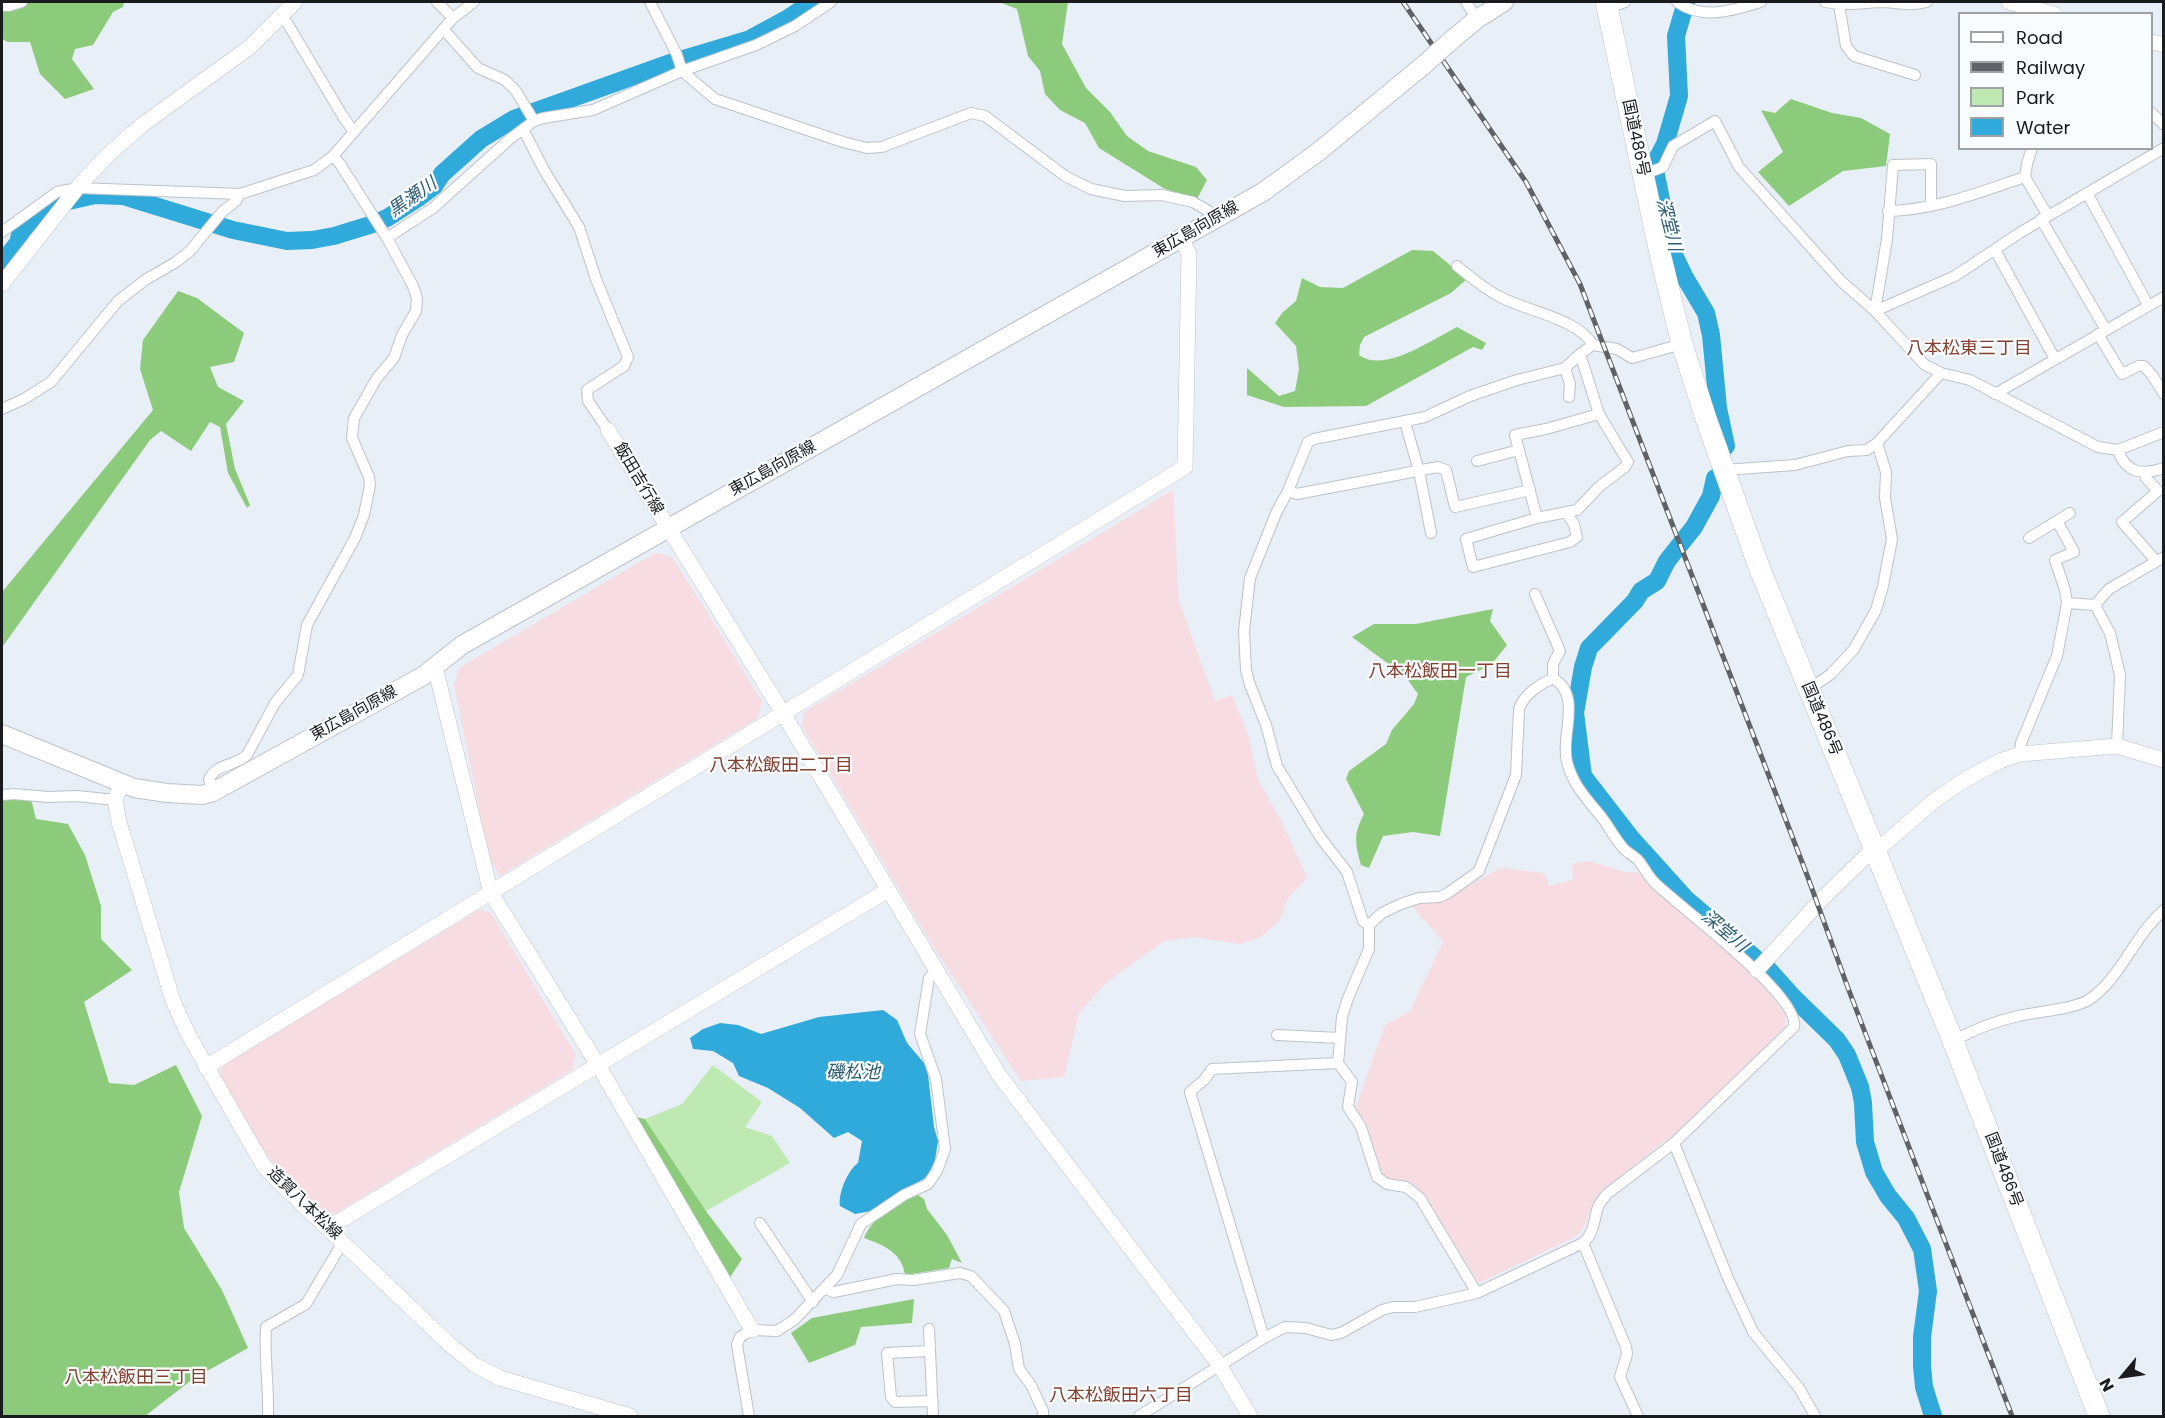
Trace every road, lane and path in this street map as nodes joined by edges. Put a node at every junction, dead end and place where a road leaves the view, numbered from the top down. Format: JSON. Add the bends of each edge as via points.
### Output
{"nodes":[{"id":1,"x":22,"y":2,"type":"edge"},
{"id":2,"x":436,"y":2,"type":"edge"},
{"id":3,"x":474,"y":2,"type":"edge"},
{"id":4,"x":651,"y":2,"type":"edge"},
{"id":5,"x":831,"y":2,"type":"edge"},
{"id":6,"x":1466,"y":2,"type":"edge"},
{"id":7,"x":1504,"y":2,"type":"edge"},
{"id":8,"x":1677,"y":2,"type":"edge"},
{"id":9,"x":1761,"y":2,"type":"edge"},
{"id":10,"x":1825,"y":2,"type":"edge"},
{"id":11,"x":1927,"y":2,"type":"edge"},
{"id":12,"x":2009,"y":2,"type":"edge"},
{"id":13,"x":1613,"y":4,"type":"edge"},
{"id":14,"x":1839,"y":5,"type":"junction"},
{"id":15,"x":2,"y":6,"type":"edge"},
{"id":16,"x":289,"y":6,"type":"edge"},
{"id":17,"x":2046,"y":12,"type":"edge"},
{"id":18,"x":453,"y":18,"type":"junction"},
{"id":19,"x":1477,"y":19,"type":"junction"},
{"id":20,"x":444,"y":30,"type":"junction"},
{"id":21,"x":682,"y":71,"type":"junction"},
{"id":22,"x":1915,"y":75,"type":"dead end"},
{"id":23,"x":534,"y":122,"type":"junction"},
{"id":24,"x":523,"y":129,"type":"junction"},
{"id":25,"x":354,"y":132,"type":"junction"},
{"id":26,"x":2163,"y":148,"type":"edge"},
{"id":27,"x":2030,"y":150,"type":"edge"},
{"id":28,"x":333,"y":156,"type":"junction"},
{"id":29,"x":1650,"y":172,"type":"junction"},
{"id":30,"x":2025,"y":177,"type":"junction"},
{"id":31,"x":78,"y":188,"type":"junction"},
{"id":32,"x":2087,"y":193,"type":"junction"},
{"id":33,"x":240,"y":194,"type":"junction"},
{"id":34,"x":1931,"y":205,"type":"junction"},
{"id":35,"x":1888,"y":211,"type":"junction"},
{"id":36,"x":1219,"y":217,"type":"junction"},
{"id":37,"x":2044,"y":218,"type":"junction"},
{"id":38,"x":2,"y":232,"type":"edge"},
{"id":39,"x":385,"y":236,"type":"junction"},
{"id":40,"x":1181,"y":238,"type":"junction"},
{"id":41,"x":1995,"y":250,"type":"junction"},
{"id":42,"x":1457,"y":266,"type":"dead end"},
{"id":43,"x":2,"y":284,"type":"edge"},
{"id":44,"x":2158,"y":302,"type":"edge"},
{"id":45,"x":1875,"y":311,"type":"junction"},
{"id":46,"x":2102,"y":332,"type":"junction"},
{"id":47,"x":1682,"y":344,"type":"junction"},
{"id":48,"x":1593,"y":345,"type":"junction"},
{"id":49,"x":1580,"y":354,"type":"junction"},
{"id":50,"x":2055,"y":359,"type":"junction"},
{"id":51,"x":1565,"y":368,"type":"junction"},
{"id":52,"x":1941,"y":373,"type":"junction"},
{"id":53,"x":1995,"y":394,"type":"junction"},
{"id":54,"x":2163,"y":394,"type":"edge"},
{"id":55,"x":1569,"y":397,"type":"dead end"},
{"id":56,"x":2,"y":409,"type":"edge"},
{"id":57,"x":1599,"y":414,"type":"junction"},
{"id":58,"x":1405,"y":422,"type":"junction"},
{"id":59,"x":608,"y":430,"type":"joint"},
{"id":60,"x":2163,"y":432,"type":"edge"},
{"id":61,"x":1877,"y":443,"type":"junction"},
{"id":62,"x":1519,"y":450,"type":"junction"},
{"id":63,"x":2118,"y":450,"type":"junction"},
{"id":64,"x":1477,"y":461,"type":"dead end"},
{"id":65,"x":2163,"y":468,"type":"edge"},
{"id":66,"x":1724,"y":470,"type":"junction"},
{"id":67,"x":1419,"y":471,"type":"junction"},
{"id":68,"x":2146,"y":474,"type":"junction"},
{"id":69,"x":1530,"y":490,"type":"junction"},
{"id":70,"x":1288,"y":491,"type":"junction"},
{"id":71,"x":1566,"y":513,"type":"junction"},
{"id":72,"x":2070,"y":513,"type":"dead end"},
{"id":73,"x":1537,"y":518,"type":"junction"},
{"id":74,"x":2057,"y":521,"type":"junction"},
{"id":75,"x":668,"y":528,"type":"junction"},
{"id":76,"x":1431,"y":533,"type":"dead end"},
{"id":77,"x":2029,"y":538,"type":"dead end"},
{"id":78,"x":2160,"y":559,"type":"edge"},
{"id":79,"x":1535,"y":594,"type":"dead end"},
{"id":80,"x":2067,"y":603,"type":"junction"},
{"id":81,"x":2095,"y":605,"type":"junction"},
{"id":82,"x":435,"y":667,"type":"junction"},
{"id":83,"x":1553,"y":678,"type":"junction"},
{"id":84,"x":1808,"y":690,"type":"junction"},
{"id":85,"x":783,"y":715,"type":"junction"},
{"id":86,"x":2,"y":734,"type":"edge"},
{"id":87,"x":2117,"y":747,"type":"junction"},
{"id":88,"x":2019,"y":754,"type":"junction"},
{"id":89,"x":2163,"y":760,"type":"edge"},
{"id":90,"x":118,"y":791,"type":"junction"},
{"id":91,"x":213,"y":792,"type":"junction"},
{"id":92,"x":2,"y":795,"type":"edge"},
{"id":93,"x":1875,"y":852,"type":"junction"},
{"id":94,"x":888,"y":890,"type":"junction"},
{"id":95,"x":491,"y":893,"type":"junction"},
{"id":96,"x":2163,"y":910,"type":"edge"},
{"id":97,"x":1369,"y":925,"type":"junction"},
{"id":98,"x":1760,"y":966,"type":"junction"},
{"id":99,"x":937,"y":970,"type":"junction"},
{"id":100,"x":1277,"y":1035,"type":"dead end"},
{"id":101,"x":1340,"y":1038,"type":"junction"},
{"id":102,"x":1953,"y":1041,"type":"junction"},
{"id":103,"x":1338,"y":1063,"type":"junction"},
{"id":104,"x":598,"y":1065,"type":"junction"},
{"id":105,"x":206,"y":1067,"type":"junction"},
{"id":106,"x":1674,"y":1143,"type":"junction"},
{"id":107,"x":760,"y":1222,"type":"dead end"},
{"id":108,"x":328,"y":1228,"type":"junction"},
{"id":109,"x":343,"y":1242,"type":"junction"},
{"id":110,"x":1583,"y":1243,"type":"junction"},
{"id":111,"x":826,"y":1289,"type":"junction"},
{"id":112,"x":1477,"y":1293,"type":"junction"},
{"id":113,"x":813,"y":1302,"type":"junction"},
{"id":114,"x":928,"y":1329,"type":"dead end"},
{"id":115,"x":752,"y":1330,"type":"junction"},
{"id":116,"x":1264,"y":1338,"type":"junction"},
{"id":117,"x":930,"y":1351,"type":"junction"},
{"id":118,"x":1220,"y":1366,"type":"junction"},
{"id":119,"x":933,"y":1401,"type":"junction"},
{"id":120,"x":611,"y":1414,"type":"edge"},
{"id":121,"x":268,"y":1416,"type":"edge"},
{"id":122,"x":630,"y":1416,"type":"edge"},
{"id":123,"x":749,"y":1416,"type":"edge"},
{"id":124,"x":933,"y":1416,"type":"edge"},
{"id":125,"x":1043,"y":1416,"type":"edge"},
{"id":126,"x":1139,"y":1416,"type":"edge"},
{"id":127,"x":1250,"y":1416,"type":"edge"},
{"id":128,"x":1638,"y":1416,"type":"edge"},
{"id":129,"x":1815,"y":1416,"type":"edge"},
{"id":130,"x":2100,"y":1416,"type":"edge"}],
"edges":[{"from":1,"to":15,"type":"street"},
{"from":2,"to":18,"type":"street"},
{"from":3,"to":18,"type":"street"},
{"from":4,"to":21,"type":"street"},
{"from":5,"to":21,"type":"street","via":[[756,45]]},
{"from":6,"to":19,"type":"street"},
{"from":7,"to":19,"type":"main road","name":"東広島向原線"},
{"from":8,"to":9,"type":"street","via":[[1687,9],[1714,13]]},
{"from":10,"to":14,"type":"street"},
{"from":11,"to":14,"type":"street","via":[[1912,6],[1883,2]]},
{"from":12,"to":17,"type":"street"},
{"from":13,"to":29,"type":"highway","name":"国道486号"},
{"from":14,"to":22,"type":"street","via":[[1846,46],[1854,56]]},
{"from":16,"to":25,"type":"street"},
{"from":16,"to":31,"type":"street","via":[[236,58],[130,134]]},
{"from":18,"to":20,"type":"street"},
{"from":19,"to":36,"type":"main road","name":"東広島向原線","bridge":true,"via":[[1317,153],[1263,192]]},
{"from":20,"to":23,"type":"street","via":[[478,68],[505,80]]},
{"from":20,"to":25,"type":"street"},
{"from":21,"to":23,"type":"street","via":[[593,110]]},
{"from":21,"to":36,"type":"street","via":[[722,103],[867,148],[882,147],[971,113],[986,116],[1065,176],[1091,189],[1125,196],[1162,195],[1192,202]]},
{"from":23,"to":24,"type":"street"},
{"from":24,"to":39,"type":"street","via":[[433,208]]},
{"from":24,"to":59,"type":"street","via":[[579,227],[628,357],[624,366],[587,390],[588,401]]},
{"from":25,"to":28,"type":"street"},
{"from":26,"to":32,"type":"street"},
{"from":27,"to":30,"type":"street"},
{"from":28,"to":33,"type":"street","via":[[314,170]]},
{"from":28,"to":39,"type":"street"},
{"from":29,"to":45,"type":"street","via":[[1663,167],[1672,146],[1715,121],[1739,167],[1841,281]]},
{"from":29,"to":47,"type":"highway","name":"国道486号"},
{"from":30,"to":34,"type":"street"},
{"from":30,"to":37,"type":"street"},
{"from":31,"to":33,"type":"street"},
{"from":31,"to":38,"type":"street","via":[[57,192]]},
{"from":31,"to":43,"type":"street"},
{"from":32,"to":37,"type":"street"},
{"from":32,"to":44,"type":"street"},
{"from":33,"to":56,"type":"street","via":[[183,256],[118,301],[51,382]]},
{"from":34,"to":35,"type":"street"},
{"from":34,"to":35,"type":"street","via":[[1931,164],[1893,165]]},
{"from":35,"to":45,"type":"street"},
{"from":36,"to":40,"type":"main road","name":"東広島向原線"},
{"from":37,"to":41,"type":"street"},
{"from":37,"to":46,"type":"street"},
{"from":39,"to":91,"type":"street","via":[[413,286],[417,304],[394,358],[377,378],[354,418],[352,438],[370,485],[364,515],[307,625],[301,665],[294,681],[275,703],[247,755],[212,773],[209,779]]},
{"from":40,"to":75,"type":"main road","name":"東広島向原線"},
{"from":40,"to":85,"type":"street","via":[[1190,254],[1185,467]]},
{"from":41,"to":45,"type":"street","via":[[1955,276]]},
{"from":41,"to":50,"type":"street"},
{"from":42,"to":48,"type":"street","via":[[1496,295],[1570,324]]},
{"from":44,"to":46,"type":"street"},
{"from":45,"to":52,"type":"street","via":[[1924,364]]},
{"from":46,"to":50,"type":"street"},
{"from":46,"to":54,"type":"street","via":[[2122,374],[2144,366]]},
{"from":47,"to":48,"type":"street","via":[[1632,358],[1617,349]]},
{"from":47,"to":66,"type":"highway","name":"国道486号"},
{"from":48,"to":49,"type":"street"},
{"from":49,"to":51,"type":"street"},
{"from":49,"to":57,"type":"street"},
{"from":50,"to":53,"type":"street"},
{"from":51,"to":55,"type":"street"},
{"from":51,"to":58,"type":"street","via":[[1517,380]]},
{"from":52,"to":53,"type":"street","via":[[1970,380]]},
{"from":52,"to":61,"type":"street"},
{"from":53,"to":63,"type":"street","via":[[2098,447]]},
{"from":57,"to":62,"type":"street","via":[[1515,435]]},
{"from":57,"to":71,"type":"street","via":[[1628,462],[1577,510]]},
{"from":58,"to":67,"type":"street"},
{"from":58,"to":70,"type":"street","via":[[1308,442]]},
{"from":59,"to":75,"type":"street","name":"飯田吉行線"},
{"from":60,"to":63,"type":"street"},
{"from":61,"to":66,"type":"street","via":[[1867,450],[1795,465]]},
{"from":61,"to":84,"type":"street","via":[[1886,472],[1885,498],[1892,538],[1883,586],[1876,610],[1854,649],[1831,674]]},
{"from":62,"to":64,"type":"street"},
{"from":62,"to":69,"type":"street"},
{"from":63,"to":68,"type":"street","via":[[2131,468]]},
{"from":65,"to":68,"type":"street"},
{"from":66,"to":84,"type":"highway","name":"国道486号"},
{"from":67,"to":69,"type":"street","via":[[1438,467],[1446,470],[1455,507]]},
{"from":67,"to":70,"type":"street","via":[[1297,494]]},
{"from":67,"to":76,"type":"street"},
{"from":68,"to":78,"type":"street","via":[[2158,491],[2122,522]]},
{"from":69,"to":73,"type":"street"},
{"from":70,"to":97,"type":"street","via":[[1250,578],[1244,631],[1246,670],[1277,766],[1320,837],[1347,872],[1363,921]]},
{"from":71,"to":73,"type":"street"},
{"from":71,"to":73,"type":"street","via":[[1577,537],[1570,542],[1473,567],[1466,539]]},
{"from":72,"to":74,"type":"street"},
{"from":74,"to":77,"type":"street"},
{"from":74,"to":80,"type":"street","via":[[2074,552],[2055,560]]},
{"from":75,"to":82,"type":"main road","name":"東広島向原線","via":[[462,645]]},
{"from":75,"to":85,"type":"street","name":"飯田吉行線"},
{"from":78,"to":81,"type":"street","via":[[2109,589]]},
{"from":79,"to":83,"type":"street","via":[[1560,651],[1553,664]]},
{"from":80,"to":81,"type":"street"},
{"from":80,"to":88,"type":"street","via":[[2057,656]]},
{"from":81,"to":87,"type":"street","via":[[2110,633],[2120,675]]},
{"from":82,"to":91,"type":"main road","name":"東広島向原線"},
{"from":82,"to":95,"type":"street"},
{"from":83,"to":97,"type":"street","via":[[1522,700],[1516,776],[1479,871],[1440,897],[1401,904]]},
{"from":83,"to":98,"type":"street","via":[[1568,696],[1570,711],[1564,742],[1566,761],[1577,789],[1654,882]]},
{"from":84,"to":93,"type":"highway","name":"国道486号"},
{"from":85,"to":94,"type":"street","name":"飯田吉行線"},
{"from":85,"to":95,"type":"street"},
{"from":86,"to":90,"type":"main road","name":"東広島向原線"},
{"from":87,"to":88,"type":"street"},
{"from":87,"to":89,"type":"street"},
{"from":88,"to":93,"type":"street","via":[[2000,760],[1935,800]]},
{"from":90,"to":91,"type":"main road","name":"東広島向原線","via":[[134,788],[202,795]]},
{"from":90,"to":92,"type":"street","via":[[77,796]]},
{"from":90,"to":105,"type":"street","name":"造賀八本松線","via":[[119,822],[174,1001]]},
{"from":93,"to":98,"type":"street","via":[[1867,855],[1822,899]]},
{"from":93,"to":102,"type":"highway","name":"国道486号"},
{"from":94,"to":99,"type":"street","name":"飯田吉行線"},
{"from":94,"to":104,"type":"street"},
{"from":95,"to":104,"type":"street"},
{"from":95,"to":105,"type":"street"},
{"from":96,"to":102,"type":"street","via":[[2146,927],[2102,990],[2088,1001],[2015,1017]]},
{"from":97,"to":101,"type":"street","via":[[1369,949],[1348,998]]},
{"from":98,"to":106,"type":"street","via":[[1791,1013],[1794,1028]]},
{"from":99,"to":111,"type":"street","via":[[929,978],[920,1034],[936,1079],[945,1149],[928,1184],[861,1224],[837,1275]]},
{"from":99,"to":118,"type":"street","name":"飯田吉行線","via":[[999,1075]]},
{"from":100,"to":101,"type":"street"},
{"from":101,"to":103,"type":"street"},
{"from":102,"to":130,"type":"highway","name":"国道486号"},
{"from":103,"to":112,"type":"street","via":[[1352,1082],[1348,1107],[1360,1126],[1377,1177],[1387,1184],[1406,1187],[1420,1198]]},
{"from":103,"to":116,"type":"street","via":[[1212,1069],[1190,1092]]},
{"from":104,"to":108,"type":"street"},
{"from":104,"to":115,"type":"street"},
{"from":105,"to":108,"type":"street","name":"造賀八本松線","via":[[264,1166]]},
{"from":106,"to":110,"type":"street","via":[[1607,1194]]},
{"from":106,"to":129,"type":"street","via":[[1754,1332],[1799,1388]]},
{"from":107,"to":113,"type":"street"},
{"from":108,"to":109,"type":"street","name":"造賀八本松線"},
{"from":109,"to":120,"type":"street","name":"造賀八本松線","via":[[475,1365],[500,1378]]},
{"from":109,"to":121,"type":"street","via":[[306,1304],[266,1327]]},
{"from":110,"to":112,"type":"street"},
{"from":110,"to":128,"type":"street","via":[[1626,1347],[1620,1377]]},
{"from":111,"to":113,"type":"street"},
{"from":111,"to":125,"type":"street","via":[[834,1292],[897,1279],[960,1273],[971,1276],[1004,1311],[1019,1369]]},
{"from":112,"to":116,"type":"street","via":[[1393,1307],[1341,1333],[1330,1335],[1285,1327]]},
{"from":113,"to":115,"type":"street","via":[[777,1331]]},
{"from":114,"to":117,"type":"street"},
{"from":115,"to":123,"type":"street","via":[[740,1337],[737,1345]]},
{"from":116,"to":118,"type":"street"},
{"from":117,"to":119,"type":"street"},
{"from":117,"to":119,"type":"street","via":[[887,1353],[895,1402]]},
{"from":118,"to":126,"type":"street"},
{"from":118,"to":127,"type":"street","name":"飯田吉行線"},
{"from":119,"to":124,"type":"street"},
{"from":120,"to":122,"type":"street","name":"造賀八本松線"}]}
